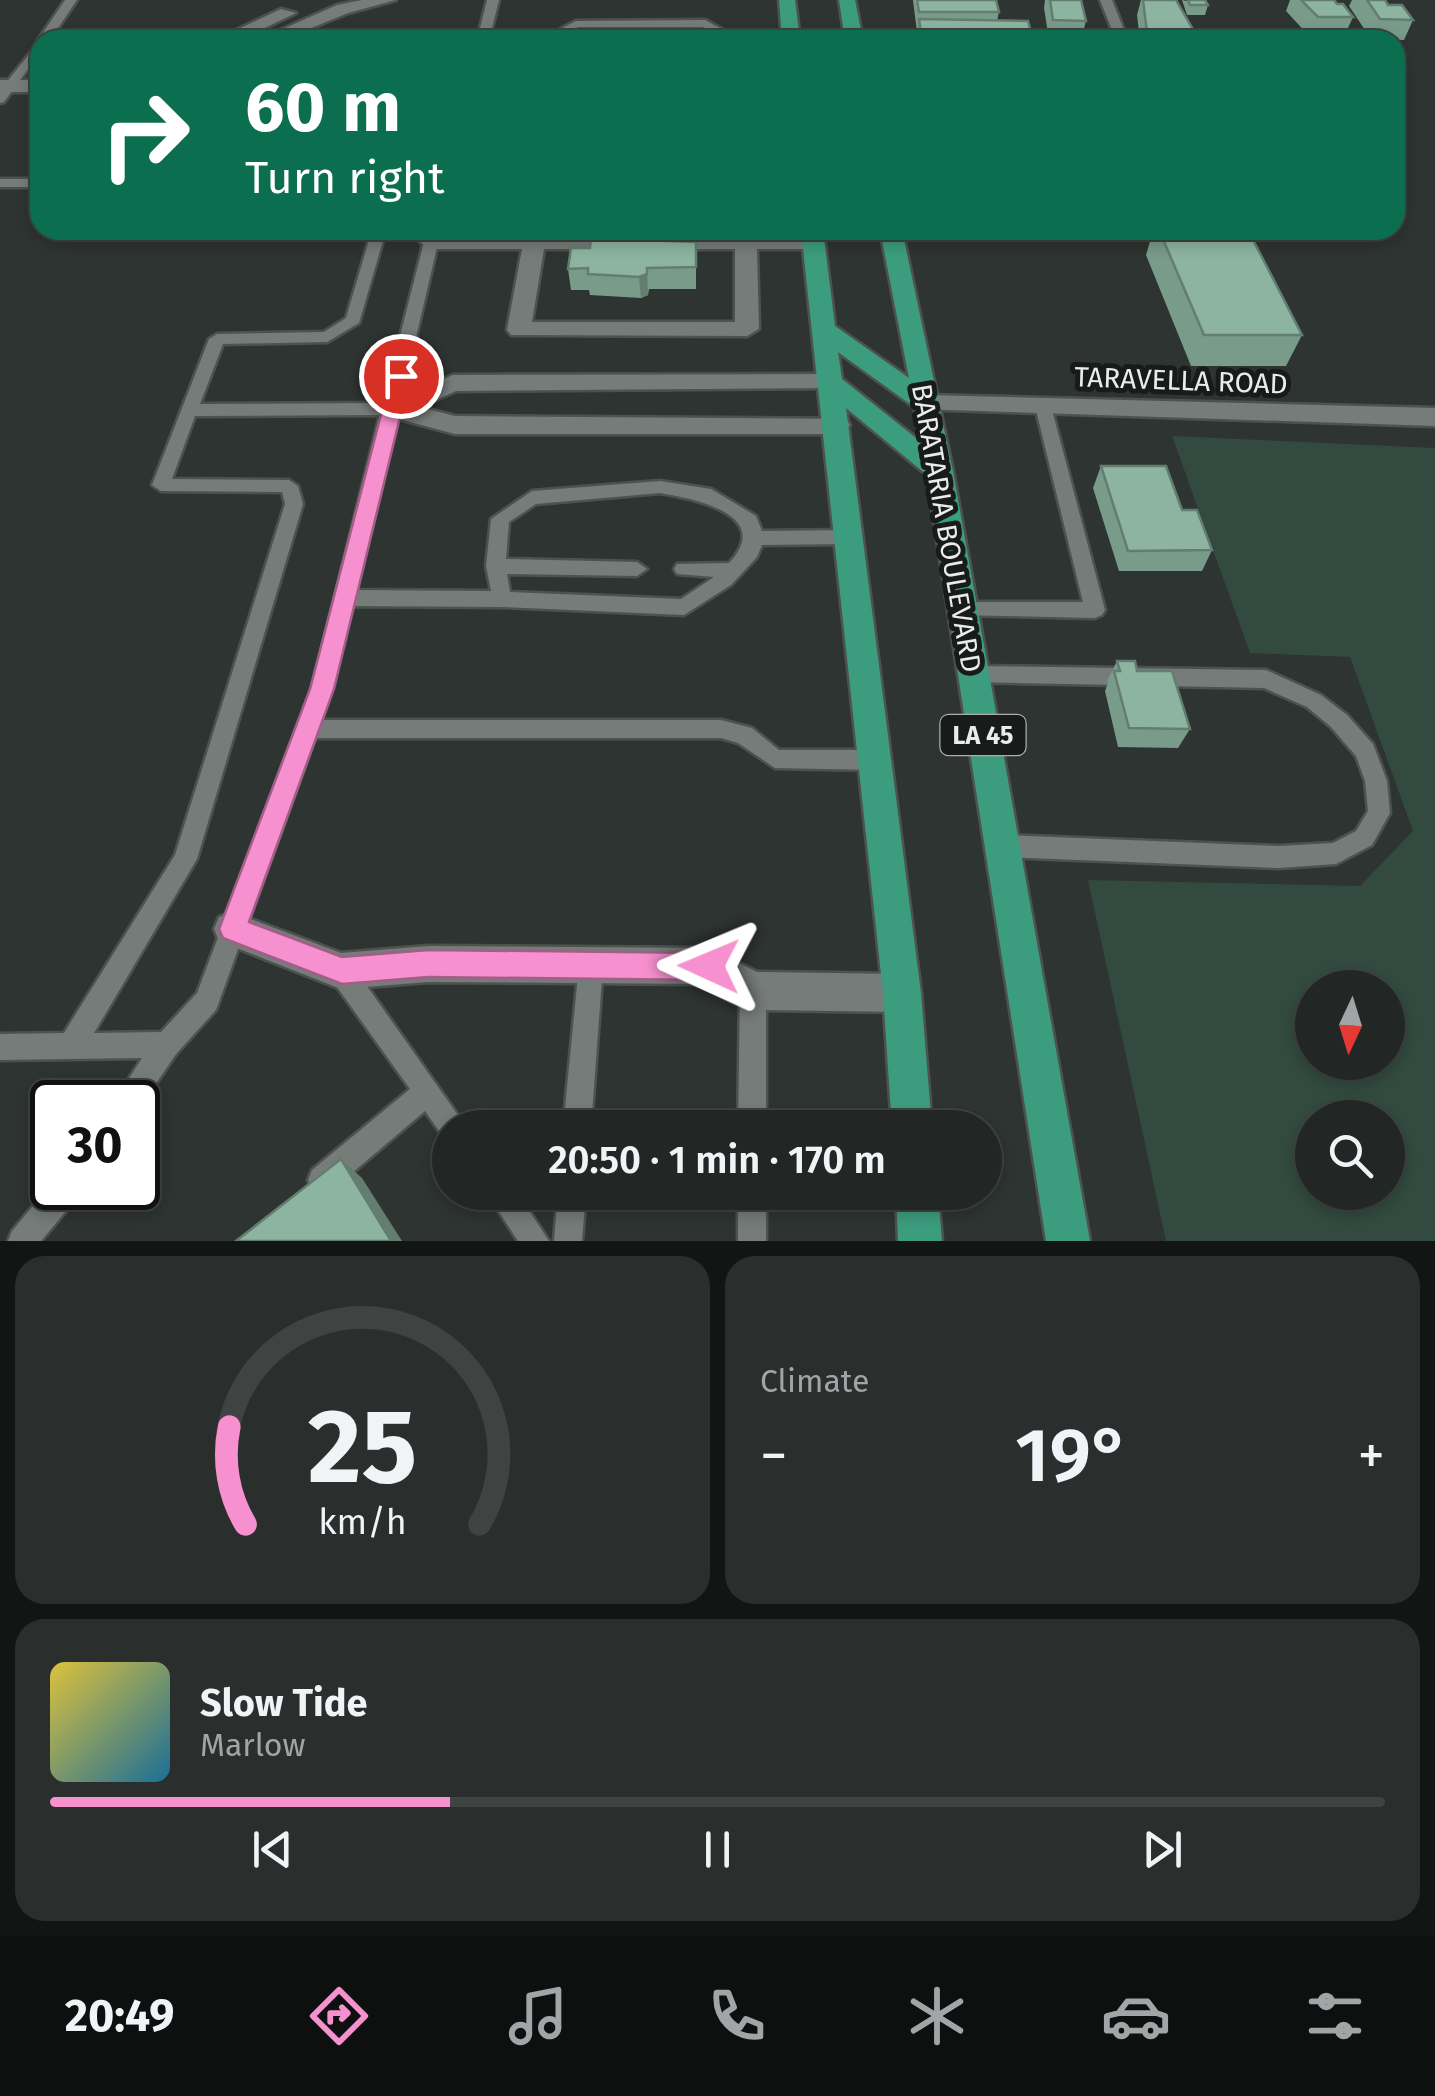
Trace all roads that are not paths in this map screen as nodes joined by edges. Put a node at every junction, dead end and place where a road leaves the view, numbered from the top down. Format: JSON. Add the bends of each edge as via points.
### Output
{"nodes":[{"id":1,"x":71,"y":0,"type":"edge"},
{"id":2,"x":322,"y":0,"type":"edge"},
{"id":3,"x":388,"y":0,"type":"edge"},
{"id":4,"x":493,"y":0,"type":"edge"},
{"id":5,"x":787,"y":0,"type":"edge"},
{"id":6,"x":847,"y":0,"type":"edge"},
{"id":7,"x":1106,"y":0,"type":"edge"},
{"id":8,"x":51,"y":30,"type":"edge"},
{"id":9,"x":248,"y":30,"type":"edge"},
{"id":10,"x":291,"y":30,"type":"edge"},
{"id":11,"x":486,"y":30,"type":"edge"},
{"id":12,"x":565,"y":30,"type":"edge"},
{"id":13,"x":716,"y":30,"type":"edge"},
{"id":14,"x":790,"y":30,"type":"edge"},
{"id":15,"x":852,"y":30,"type":"edge"},
{"id":16,"x":1118,"y":30,"type":"edge"},
{"id":17,"x":30,"y":69,"type":"edge"},
{"id":18,"x":2,"y":85,"type":"edge"},
{"id":19,"x":30,"y":86,"type":"edge"},
{"id":20,"x":30,"y":182,"type":"edge"},
{"id":21,"x":0,"y":183,"type":"edge"},
{"id":22,"x":376,"y":240,"type":"edge"},
{"id":23,"x":431,"y":240,"type":"edge"},
{"id":24,"x":500,"y":240,"type":"edge"},
{"id":25,"x":768,"y":240,"type":"edge"},
{"id":26,"x":812,"y":240,"type":"edge"},
{"id":27,"x":893,"y":240,"type":"edge"},
{"id":28,"x":534,"y":242,"type":"junction"},
{"id":29,"x":746,"y":242,"type":"junction"},
{"id":30,"x":822,"y":328,"type":"junction"},
{"id":31,"x":830,"y":382,"type":"junction"},
{"id":32,"x":926,"y":403,"type":"junction"},
{"id":33,"x":1043,"y":406,"type":"junction"},
{"id":34,"x":393,"y":409,"type":"junction"},
{"id":35,"x":189,"y":410,"type":"junction"},
{"id":36,"x":1435,"y":417,"type":"edge"},
{"id":37,"x":837,"y":426,"type":"junction"},
{"id":38,"x":940,"y":471,"type":"junction"},
{"id":39,"x":850,"y":537,"type":"junction"},
{"id":40,"x":755,"y":538,"type":"junction"},
{"id":41,"x":496,"y":566,"type":"junction"},
{"id":42,"x":637,"y":569,"type":"dead end"},
{"id":43,"x":684,"y":569,"type":"dead end"},
{"id":44,"x":733,"y":570,"type":"junction"},
{"id":45,"x":346,"y":598,"type":"junction"},
{"id":46,"x":502,"y":600,"type":"junction"},
{"id":47,"x":962,"y":610,"type":"junction"},
{"id":48,"x":973,"y":674,"type":"junction"},
{"id":49,"x":307,"y":729,"type":"junction"},
{"id":50,"x":876,"y":760,"type":"junction"},
{"id":51,"x":1001,"y":846,"type":"junction"},
{"id":52,"x":232,"y":929,"type":"junction"},
{"id":53,"x":590,"y":965,"type":"junction"},
{"id":54,"x":342,"y":970,"type":"junction"},
{"id":55,"x":753,"y":991,"type":"junction"},
{"id":56,"x":902,"y":993,"type":"junction"},
{"id":57,"x":168,"y":1044,"type":"junction"},
{"id":58,"x":71,"y":1046,"type":"junction"},
{"id":59,"x":0,"y":1047,"type":"edge"},
{"id":60,"x":143,"y":1080,"type":"edge"},
{"id":61,"x":428,"y":1091,"type":"junction"},
{"id":62,"x":441,"y":1110,"type":"edge"},
{"id":63,"x":579,"y":1110,"type":"edge"},
{"id":64,"x":752,"y":1110,"type":"edge"},
{"id":65,"x":911,"y":1110,"type":"edge"},
{"id":66,"x":300,"y":1199,"type":"edge"},
{"id":67,"x":48,"y":1210,"type":"edge"},
{"id":68,"x":513,"y":1210,"type":"edge"},
{"id":69,"x":571,"y":1210,"type":"edge"},
{"id":70,"x":752,"y":1210,"type":"edge"},
{"id":71,"x":918,"y":1210,"type":"edge"},
{"id":72,"x":22,"y":1241,"type":"edge"},
{"id":73,"x":535,"y":1241,"type":"edge"},
{"id":74,"x":568,"y":1241,"type":"edge"},
{"id":75,"x":752,"y":1241,"type":"edge"},
{"id":76,"x":920,"y":1241,"type":"edge"},
{"id":77,"x":1068,"y":1241,"type":"edge"}],
"edges":[{"from":1,"to":8,"type":"lane"},
{"from":2,"to":9,"type":"street"},
{"from":3,"to":10,"type":"street","via":[[342,9]]},
{"from":4,"to":11,"type":"lane"},
{"from":5,"to":14,"type":"main road"},
{"from":6,"to":15,"type":"main road"},
{"from":7,"to":16,"type":"lane"},
{"from":12,"to":13,"type":"lane","via":[[576,24],[705,23]]},
{"from":17,"to":18,"type":"street"},
{"from":18,"to":19,"type":"street"},
{"from":20,"to":21,"type":"lane"},
{"from":22,"to":35,"type":"lane","via":[[354,320],[326,337],[217,339]]},
{"from":23,"to":34,"type":"lane"},
{"from":24,"to":28,"type":"street"},
{"from":25,"to":29,"type":"street"},
{"from":26,"to":30,"type":"main road"},
{"from":27,"to":32,"type":"main road","name":"BARATARIA BOULEVARD","number":"LA 45"},
{"from":28,"to":29,"type":"street"},
{"from":28,"to":29,"type":"street","via":[[519,330],[748,329]]},
{"from":30,"to":31,"type":"main road"},
{"from":30,"to":32,"type":"main road"},
{"from":31,"to":34,"type":"street","via":[[453,383]]},
{"from":31,"to":37,"type":"main road"},
{"from":31,"to":38,"type":"main road"},
{"from":32,"to":33,"type":"street","name":"TARAVELLA ROAD"},
{"from":32,"to":38,"type":"main road","name":"BARATARIA BOULEVARD","number":"LA 45"},
{"from":33,"to":36,"type":"street","name":"TARAVELLA ROAD"},
{"from":33,"to":47,"type":"lane","via":[[1096,610]]},
{"from":34,"to":35,"type":"lane"},
{"from":34,"to":37,"type":"street","via":[[455,425]]},
{"from":34,"to":45,"type":"lane"},
{"from":35,"to":58,"type":"lane","via":[[161,485],[289,486],[294,504],[185,859]]},
{"from":37,"to":39,"type":"main road"},
{"from":38,"to":47,"type":"main road","name":"BARATARIA BOULEVARD","number":"LA 45"},
{"from":39,"to":40,"type":"lane"},
{"from":39,"to":50,"type":"main road"},
{"from":40,"to":41,"type":"lane","via":[[750,521],[705,494],[660,486],[532,498],[500,518]]},
{"from":40,"to":44,"type":"lane"},
{"from":41,"to":42,"type":"lane"},
{"from":41,"to":46,"type":"lane"},
{"from":43,"to":44,"type":"lane"},
{"from":44,"to":46,"type":"lane","via":[[684,607]]},
{"from":45,"to":46,"type":"lane"},
{"from":45,"to":49,"type":"lane"},
{"from":47,"to":48,"type":"main road","name":"BARATARIA BOULEVARD","number":"LA 45"},
{"from":48,"to":51,"type":"main road","name":"BARATARIA BOULEVARD","number":"LA 45"},
{"from":48,"to":51,"type":"lane","via":[[1266,680],[1314,701],[1339,721],[1365,752],[1376,780],[1379,813],[1364,838],[1336,853]]},
{"from":49,"to":50,"type":"lane","via":[[721,729],[744,736],[774,759]]},
{"from":49,"to":52,"type":"lane"},
{"from":50,"to":56,"type":"main road"},
{"from":51,"to":77,"type":"main road","name":"BARATARIA BOULEVARD","number":"LA 45"},
{"from":52,"to":54,"type":"street"},
{"from":52,"to":57,"type":"lane","via":[[207,1000]]},
{"from":53,"to":54,"type":"street"},
{"from":53,"to":55,"type":"street","via":[[709,966]]},
{"from":53,"to":63,"type":"lane"},
{"from":54,"to":61,"type":"lane"},
{"from":55,"to":56,"type":"street"},
{"from":55,"to":64,"type":"lane"},
{"from":56,"to":65,"type":"main road"},
{"from":57,"to":58,"type":"lane"},
{"from":57,"to":60,"type":"lane"},
{"from":58,"to":59,"type":"lane"},
{"from":61,"to":62,"type":"lane"},
{"from":61,"to":66,"type":"lane"},
{"from":67,"to":72,"type":"lane"},
{"from":68,"to":73,"type":"lane"},
{"from":69,"to":74,"type":"lane"},
{"from":70,"to":75,"type":"lane"},
{"from":71,"to":76,"type":"main road"}]}
